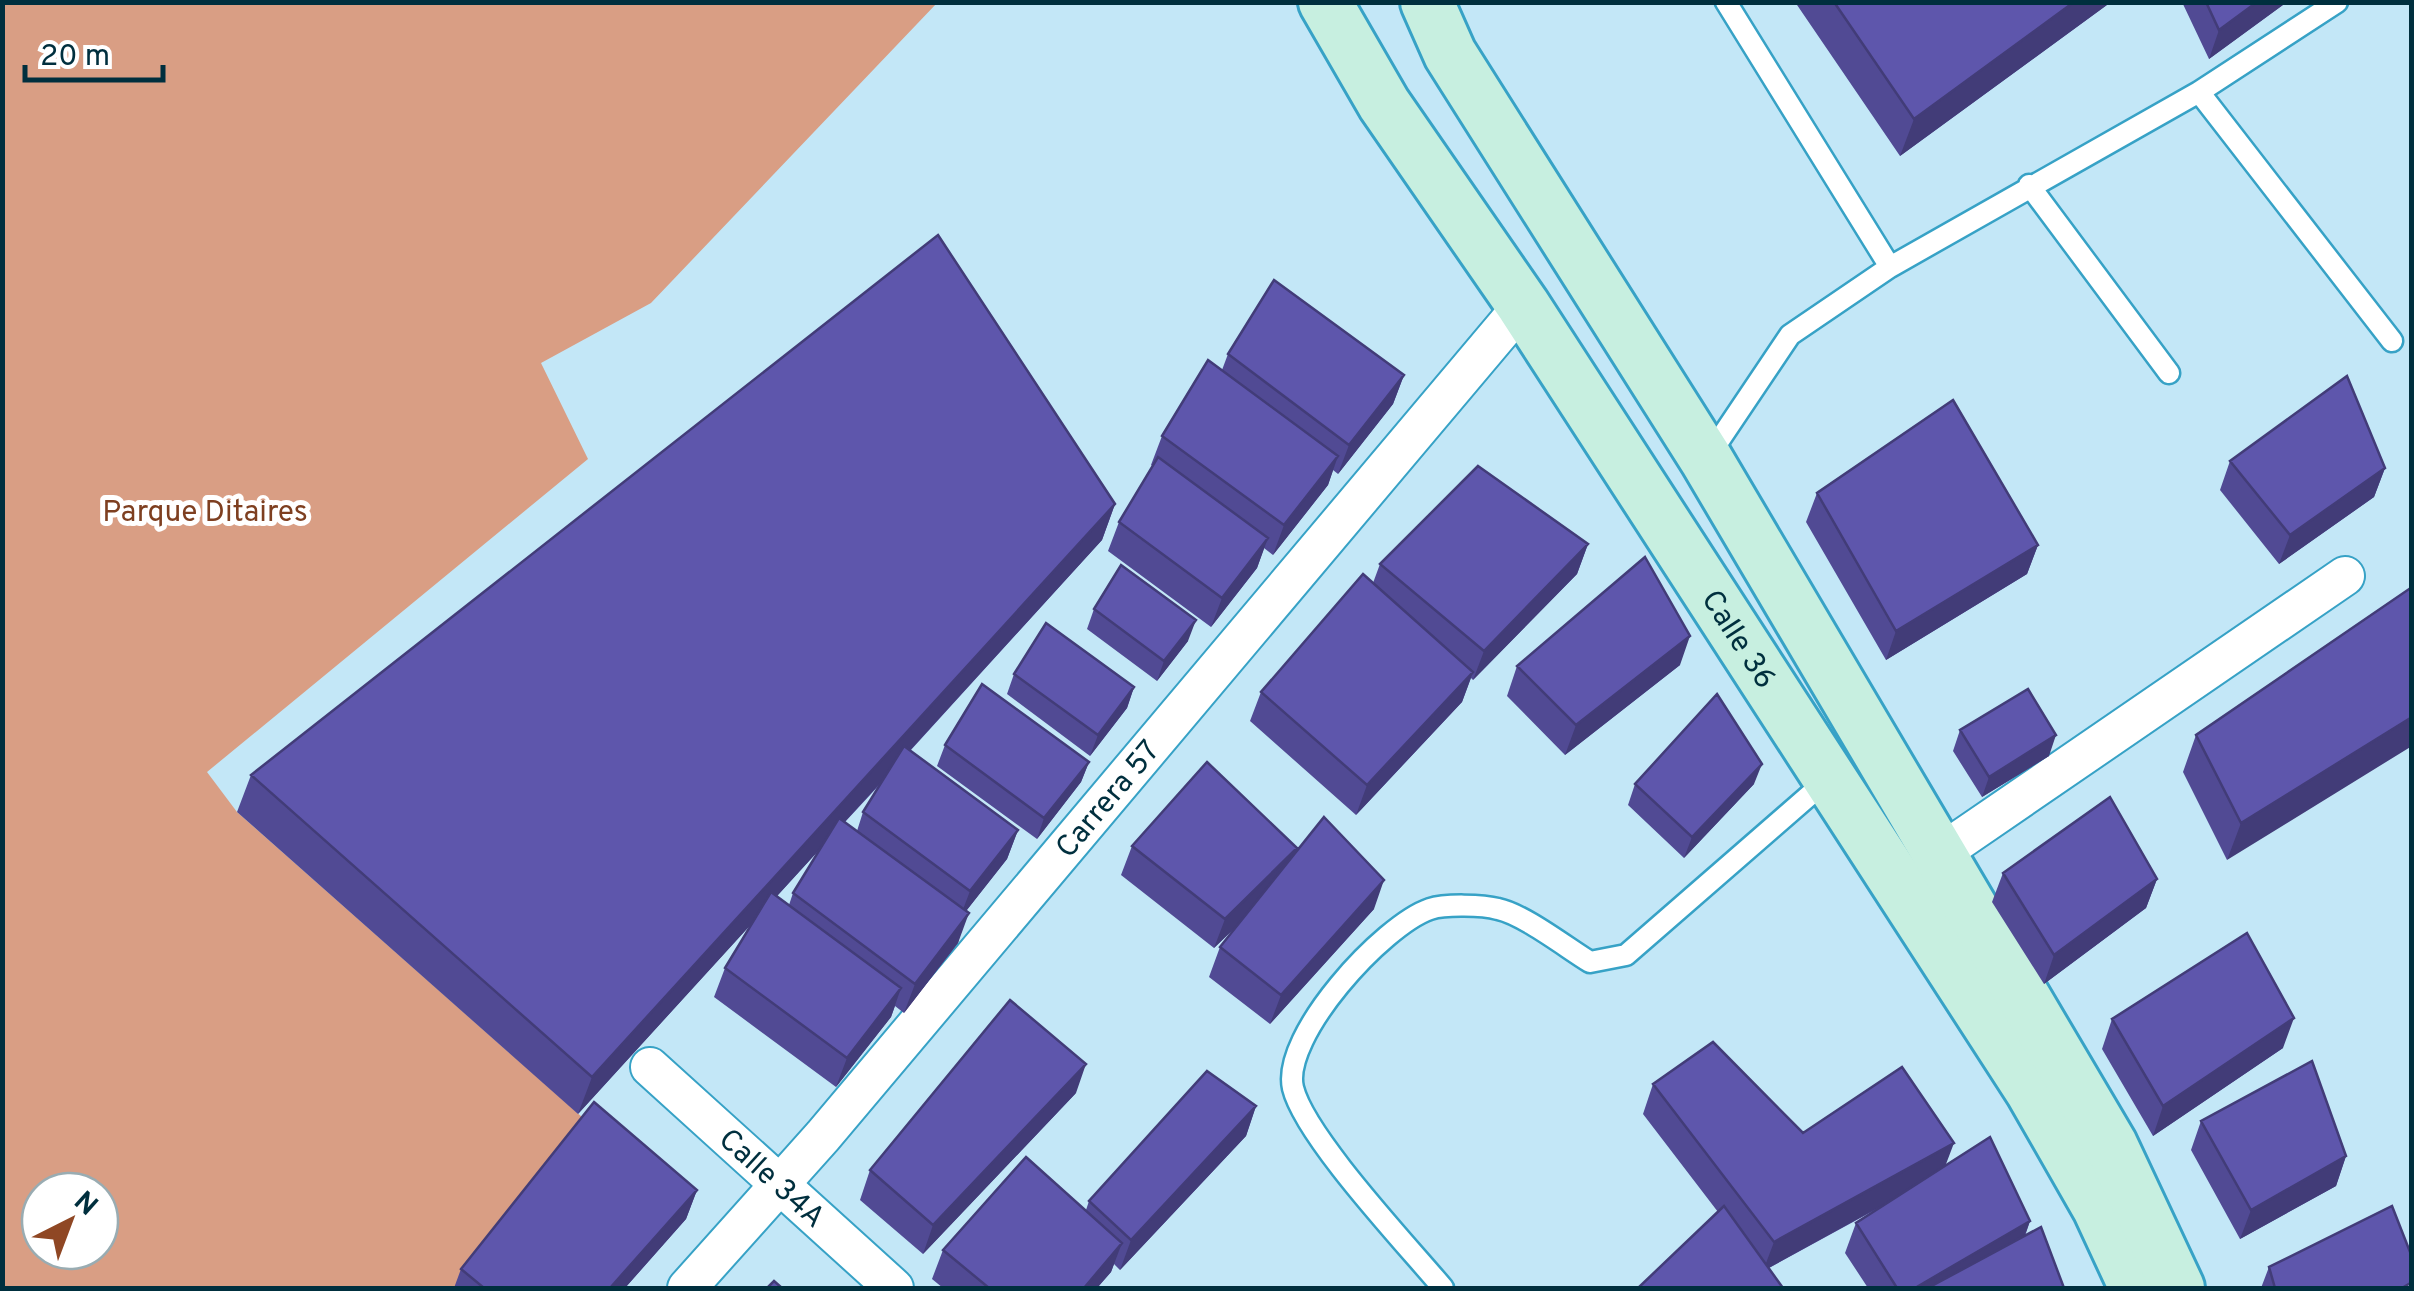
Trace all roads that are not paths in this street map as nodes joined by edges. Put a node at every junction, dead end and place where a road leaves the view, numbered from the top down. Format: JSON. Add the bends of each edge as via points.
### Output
{"nodes":[{"id":1,"x":1325,"y":2,"type":"edge"},
{"id":2,"x":1427,"y":2,"type":"edge"},
{"id":3,"x":1726,"y":2,"type":"edge"},
{"id":4,"x":2337,"y":2,"type":"edge"},
{"id":5,"x":2199,"y":92,"type":"junction"},
{"id":6,"x":2029,"y":185,"type":"junction"},
{"id":7,"x":1890,"y":267,"type":"junction"},
{"id":8,"x":1523,"y":305,"type":"junction"},
{"id":9,"x":2392,"y":341,"type":"dead end"},
{"id":10,"x":2169,"y":373,"type":"dead end"},
{"id":11,"x":1706,"y":459,"type":"junction"},
{"id":12,"x":2345,"y":576,"type":"dead end"},
{"id":13,"x":1826,"y":780,"type":"junction"},
{"id":14,"x":1938,"y":855,"type":"junction"},
{"id":15,"x":650,"y":1068,"type":"dead end"},
{"id":16,"x":782,"y":1185,"type":"junction"},
{"id":17,"x":687,"y":1288,"type":"edge"},
{"id":18,"x":894,"y":1288,"type":"edge"},
{"id":19,"x":1443,"y":1288,"type":"edge"},
{"id":20,"x":2136,"y":1288,"type":"edge"},
{"id":21,"x":2178,"y":1288,"type":"edge"}],
"edges":[{"from":1,"to":8,"type":"main road","name":"Calle 36","via":[[1384,104]]},
{"from":2,"to":11,"type":"main road","name":"Calle 36","via":[[1450,54]]},
{"from":3,"to":7,"type":"lane"},
{"from":4,"to":5,"type":"lane"},
{"from":5,"to":6,"type":"lane"},
{"from":5,"to":9,"type":"lane"},
{"from":6,"to":7,"type":"lane"},
{"from":6,"to":10,"type":"lane"},
{"from":7,"to":11,"type":"lane","via":[[1790,335]]},
{"from":8,"to":13,"type":"main road","name":"Calle 36"},
{"from":8,"to":16,"type":"street","name":"Carrera 57"},
{"from":11,"to":14,"type":"main road","name":"Calle 36"},
{"from":12,"to":14,"type":"street"},
{"from":13,"to":19,"type":"lane","via":[[1626,955],[1590,962],[1500,909],[1431,908],[1379,942],[1316,1013],[1303,1036],[1292,1086],[1320,1140]]},
{"from":13,"to":20,"type":"main road","name":"Calle 36","via":[[2032,1091]]},
{"from":14,"to":21,"type":"main road","name":"Calle 36","via":[[2111,1145]]},
{"from":15,"to":16,"type":"street","name":"Calle 34A"},
{"from":16,"to":17,"type":"street","name":"Carrera 57"},
{"from":16,"to":18,"type":"street","name":"Calle 34A"}]}
